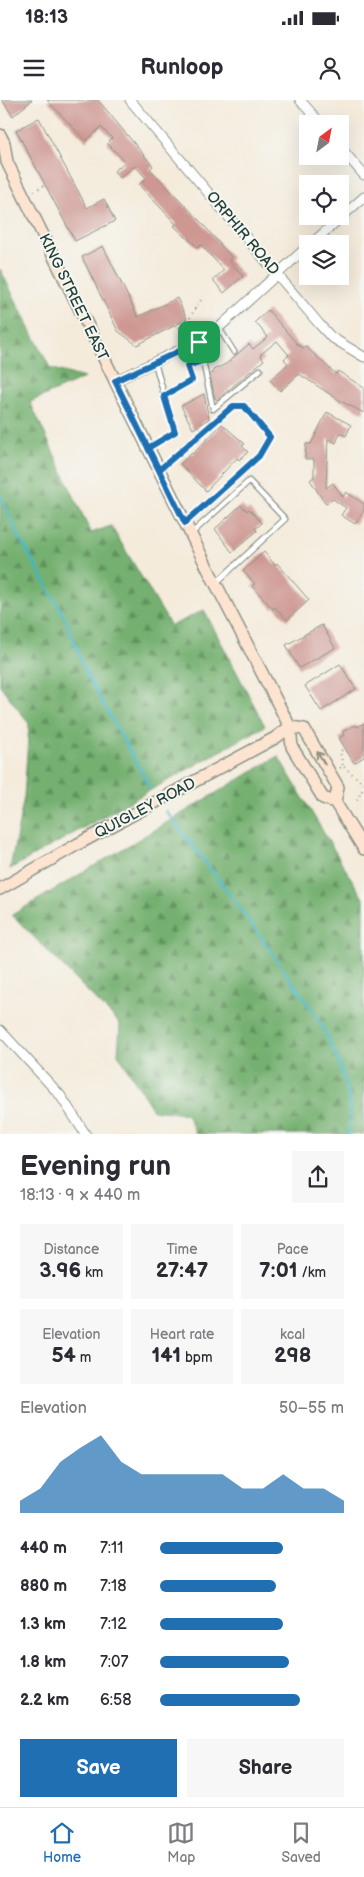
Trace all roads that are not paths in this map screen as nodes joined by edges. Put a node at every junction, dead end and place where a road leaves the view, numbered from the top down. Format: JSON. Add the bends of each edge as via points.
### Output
{"nodes":[{"id":1,"x":130,"y":100,"type":"edge"},
{"id":2,"x":300,"y":100,"type":"edge"},
{"id":3,"x":313,"y":115,"type":"edge"},
{"id":4,"x":0,"y":135,"type":"edge"},
{"id":5,"x":349,"y":158,"type":"edge"},
{"id":6,"x":3,"y":159,"type":"edge"},
{"id":7,"x":364,"y":175,"type":"edge"},
{"id":8,"x":364,"y":197,"type":"edge"},
{"id":9,"x":320,"y":235,"type":"edge"},
{"id":10,"x":299,"y":254,"type":"edge"},
{"id":11,"x":277,"y":273,"type":"junction"},
{"id":12,"x":219,"y":328,"type":"junction"},
{"id":13,"x":199,"y":342,"type":"junction"},
{"id":14,"x":182,"y":350,"type":"junction"},
{"id":15,"x":234,"y":352,"type":"dead end"},
{"id":16,"x":364,"y":357,"type":"edge"},
{"id":17,"x":202,"y":361,"type":"junction"},
{"id":18,"x":155,"y":363,"type":"junction"},
{"id":19,"x":187,"y":366,"type":"junction"},
{"id":20,"x":260,"y":370,"type":"dead end"},
{"id":21,"x":115,"y":381,"type":"junction"},
{"id":22,"x":164,"y":396,"type":"junction"},
{"id":23,"x":148,"y":448,"type":"junction"},
{"id":24,"x":159,"y":470,"type":"junction"},
{"id":25,"x":185,"y":523,"type":"junction"},
{"id":26,"x":191,"y":534,"type":"junction"},
{"id":27,"x":216,"y":582,"type":"junction"},
{"id":28,"x":290,"y":727,"type":"junction"},
{"id":29,"x":335,"y":802,"type":"junction"},
{"id":30,"x":364,"y":849,"type":"edge"},
{"id":31,"x":0,"y":889,"type":"edge"},
{"id":32,"x":0,"y":1030,"type":"edge"},
{"id":33,"x":86,"y":1134,"type":"edge"}],
"edges":[{"from":1,"to":11,"type":"street","name":"ORPHIR ROAD"},
{"from":2,"to":3,"type":"street"},
{"from":4,"to":6,"type":"main road","name":"KING STREET EAST","via":[[4,143]]},
{"from":5,"to":7,"type":"street"},
{"from":6,"to":21,"type":"main road","name":"KING STREET EAST"},
{"from":8,"to":9,"type":"street"},
{"from":10,"to":11,"type":"street"},
{"from":11,"to":12,"type":"street"},
{"from":11,"to":16,"type":"street","name":"ORPHIR ROAD","via":[[331,337]]},
{"from":12,"to":13,"type":"street"},
{"from":12,"to":15,"type":"lane"},
{"from":13,"to":14,"type":"street"},
{"from":13,"to":17,"type":"lane"},
{"from":14,"to":18,"type":"street"},
{"from":14,"to":19,"type":"lane"},
{"from":17,"to":19,"type":"lane"},
{"from":17,"to":20,"type":"lane","via":[[213,409]]},
{"from":18,"to":21,"type":"street"},
{"from":18,"to":22,"type":"lane"},
{"from":19,"to":22,"type":"lane","via":[[192,380]]},
{"from":21,"to":23,"type":"main road","name":"KING STREET EAST"},
{"from":22,"to":23,"type":"lane","via":[[175,432]]},
{"from":23,"to":24,"type":"main road","name":"KING STREET EAST"},
{"from":24,"to":25,"type":"main road","name":"KING STREET EAST"},
{"from":24,"to":25,"type":"lane","via":[[233,406],[244,406],[270,437],[259,456]]},
{"from":25,"to":26,"type":"main road","name":"KING STREET EAST"},
{"from":26,"to":27,"type":"main road","name":"KING STREET EAST"},
{"from":26,"to":27,"type":"lane","via":[[249,481],[285,519]]},
{"from":27,"to":28,"type":"main road","name":"KING STREET EAST"},
{"from":28,"to":29,"type":"main road","name":"KING STREET EAST","via":[[292,747],[323,798]]},
{"from":29,"to":28,"type":"main road","name":"KING STREET EAST","one_way":true,"via":[[338,787],[304,729]]},
{"from":28,"to":31,"type":"main road","name":"QUIGLEY ROAD"},
{"from":29,"to":30,"type":"main road","name":"KING STREET EAST"},
{"from":32,"to":33,"type":"street","via":[[60,1095]]}]}
